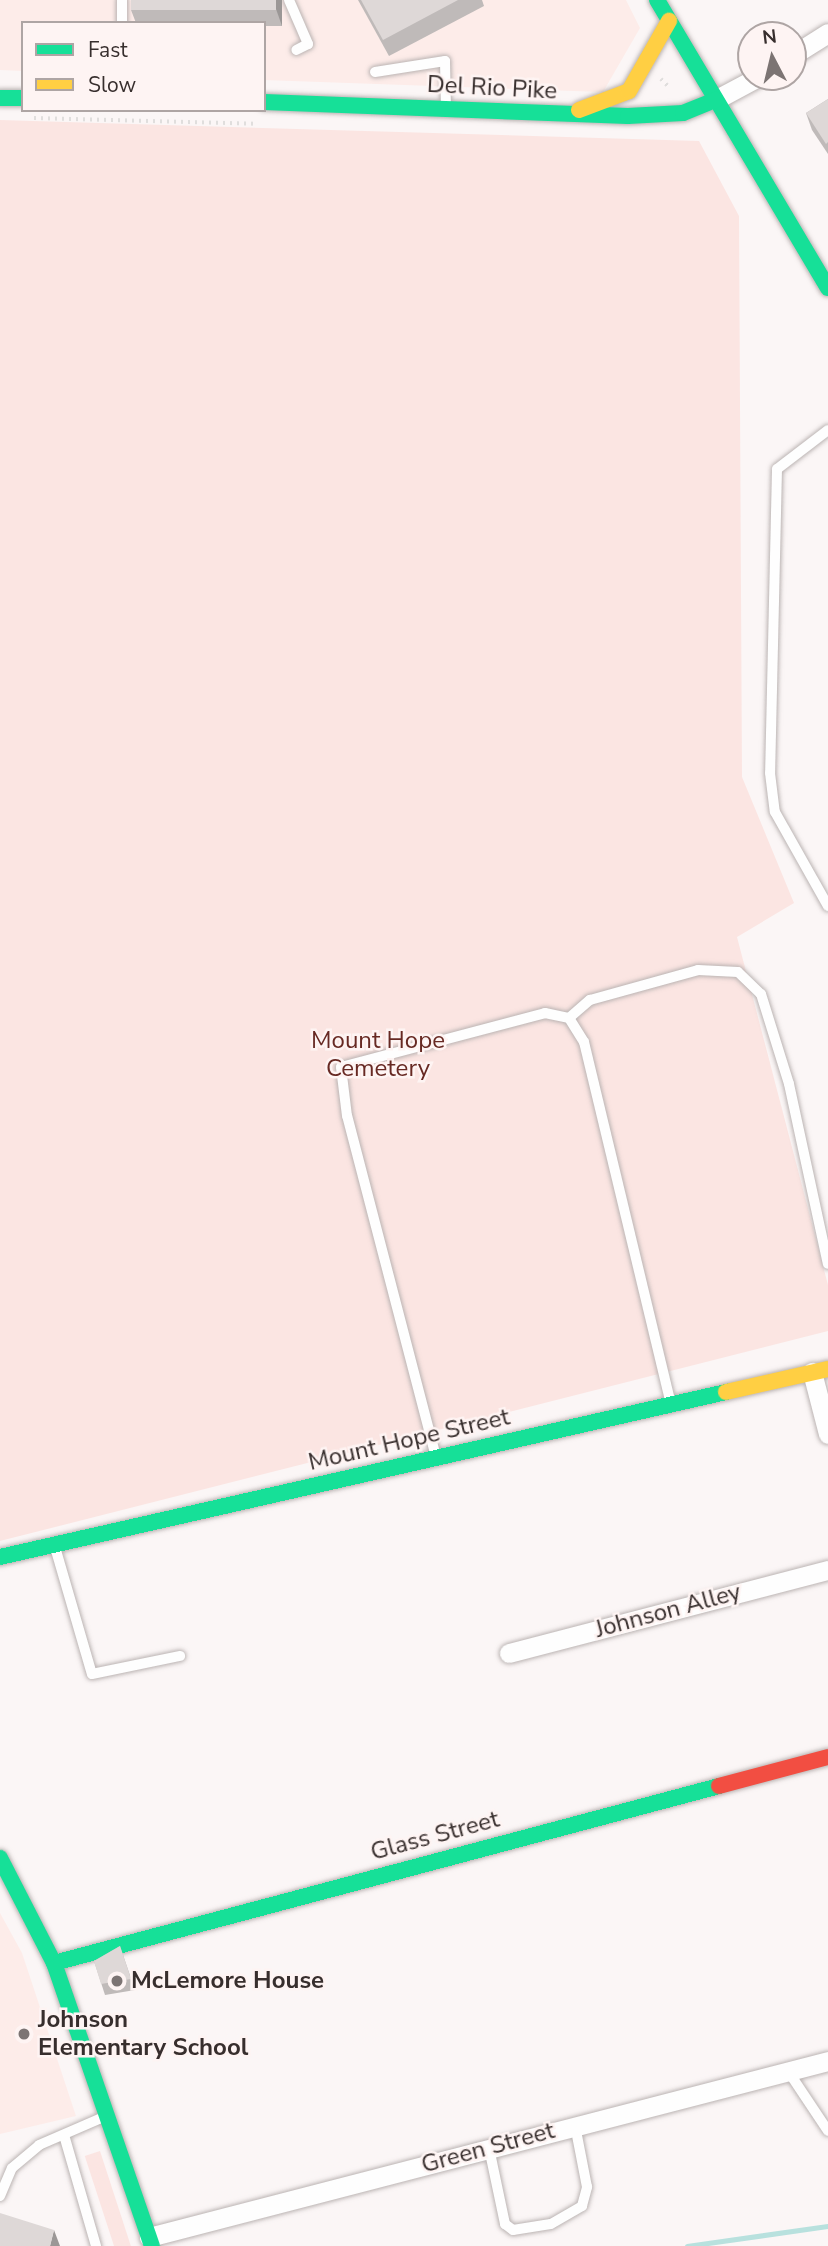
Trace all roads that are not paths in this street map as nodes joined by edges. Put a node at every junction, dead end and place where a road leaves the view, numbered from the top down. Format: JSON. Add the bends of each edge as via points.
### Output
{"nodes":[{"id":1,"x":122,"y":0,"type":"edge"},
{"id":2,"x":289,"y":0,"type":"edge"},
{"id":3,"x":657,"y":0,"type":"edge"},
{"id":4,"x":122,"y":21,"type":"edge"},
{"id":5,"x":669,"y":21,"type":"junction"},
{"id":6,"x":828,"y":33,"type":"edge"},
{"id":7,"x":807,"y":46,"type":"edge"},
{"id":8,"x":296,"y":50,"type":"dead end"},
{"id":9,"x":375,"y":72,"type":"dead end"},
{"id":10,"x":737,"y":88,"type":"edge"},
{"id":11,"x":0,"y":98,"type":"edge"},
{"id":12,"x":21,"y":98,"type":"edge"},
{"id":13,"x":715,"y":100,"type":"junction"},
{"id":14,"x":266,"y":102,"type":"edge"},
{"id":15,"x":446,"y":108,"type":"junction"},
{"id":16,"x":565,"y":115,"type":"junction"},
{"id":17,"x":828,"y":288,"type":"edge"},
{"id":18,"x":828,"y":430,"type":"edge"},
{"id":19,"x":828,"y":906,"type":"edge"},
{"id":20,"x":569,"y":1018,"type":"junction"},
{"id":21,"x":828,"y":1264,"type":"edge"},
{"id":22,"x":820,"y":1371,"type":"edge"},
{"id":23,"x":671,"y":1404,"type":"junction"},
{"id":24,"x":828,"y":1434,"type":"edge"},
{"id":25,"x":437,"y":1457,"type":"junction"},
{"id":26,"x":54,"y":1543,"type":"junction"},
{"id":27,"x":0,"y":1556,"type":"edge"},
{"id":28,"x":828,"y":1570,"type":"edge"},
{"id":29,"x":509,"y":1653,"type":"dead end"},
{"id":30,"x":180,"y":1656,"type":"dead end"},
{"id":31,"x":828,"y":1757,"type":"edge"},
{"id":32,"x":0,"y":1858,"type":"edge"},
{"id":33,"x":54,"y":1964,"type":"junction"},
{"id":34,"x":828,"y":2061,"type":"edge"},
{"id":35,"x":788,"y":2071,"type":"junction"},
{"id":36,"x":107,"y":2116,"type":"junction"},
{"id":37,"x":575,"y":2125,"type":"junction"},
{"id":38,"x":828,"y":2131,"type":"edge"},
{"id":39,"x":64,"y":2135,"type":"junction"},
{"id":40,"x":489,"y":2148,"type":"junction"},
{"id":41,"x":0,"y":2196,"type":"edge"},
{"id":42,"x":150,"y":2241,"type":"edge"},
{"id":43,"x":96,"y":2246,"type":"edge"}],
"edges":[{"from":1,"to":4,"type":"lane"},
{"from":2,"to":8,"type":"lane","via":[[308,44]]},
{"from":3,"to":5,"type":"street"},
{"from":5,"to":13,"type":"street"},
{"from":5,"to":16,"type":"street","via":[[629,91]]},
{"from":6,"to":7,"type":"street"},
{"from":9,"to":15,"type":"lane","via":[[445,61]]},
{"from":10,"to":13,"type":"street"},
{"from":11,"to":12,"type":"street"},
{"from":13,"to":16,"type":"street","name":"Del Rio Pike","via":[[683,113]]},
{"from":13,"to":17,"type":"street"},
{"from":14,"to":15,"type":"street","name":"Del Rio Pike"},
{"from":15,"to":16,"type":"street","name":"Del Rio Pike"},
{"from":18,"to":19,"type":"lane","via":[[776,469],[771,773],[775,812]]},
{"from":20,"to":21,"type":"lane","via":[[590,1000],[698,970],[738,972],[761,994],[789,1084]]},
{"from":20,"to":23,"type":"lane","via":[[584,1042]]},
{"from":20,"to":25,"type":"lane","via":[[545,1013],[341,1067],[347,1116]]},
{"from":22,"to":23,"type":"street","name":"Mount Hope Street"},
{"from":22,"to":24,"type":"street"},
{"from":23,"to":25,"type":"street","name":"Mount Hope Street"},
{"from":25,"to":26,"type":"street","name":"Mount Hope Street"},
{"from":26,"to":27,"type":"street","name":"Mount Hope Street"},
{"from":26,"to":30,"type":"lane","via":[[92,1674]]},
{"from":28,"to":29,"type":"street","name":"Johnson Alley"},
{"from":31,"to":33,"type":"street","name":"Glass Street"},
{"from":32,"to":33,"type":"street"},
{"from":33,"to":36,"type":"street"},
{"from":34,"to":35,"type":"street","name":"Green Street"},
{"from":35,"to":37,"type":"street","name":"Green Street"},
{"from":35,"to":38,"type":"lane"},
{"from":36,"to":39,"type":"lane"},
{"from":36,"to":42,"type":"street"},
{"from":37,"to":40,"type":"street","name":"Green Street"},
{"from":37,"to":40,"type":"lane","via":[[587,2187],[582,2206],[551,2224],[513,2230],[505,2224]]},
{"from":39,"to":41,"type":"lane","via":[[12,2168]]},
{"from":39,"to":43,"type":"lane"},
{"from":40,"to":42,"type":"street","name":"Green Street"}]}
